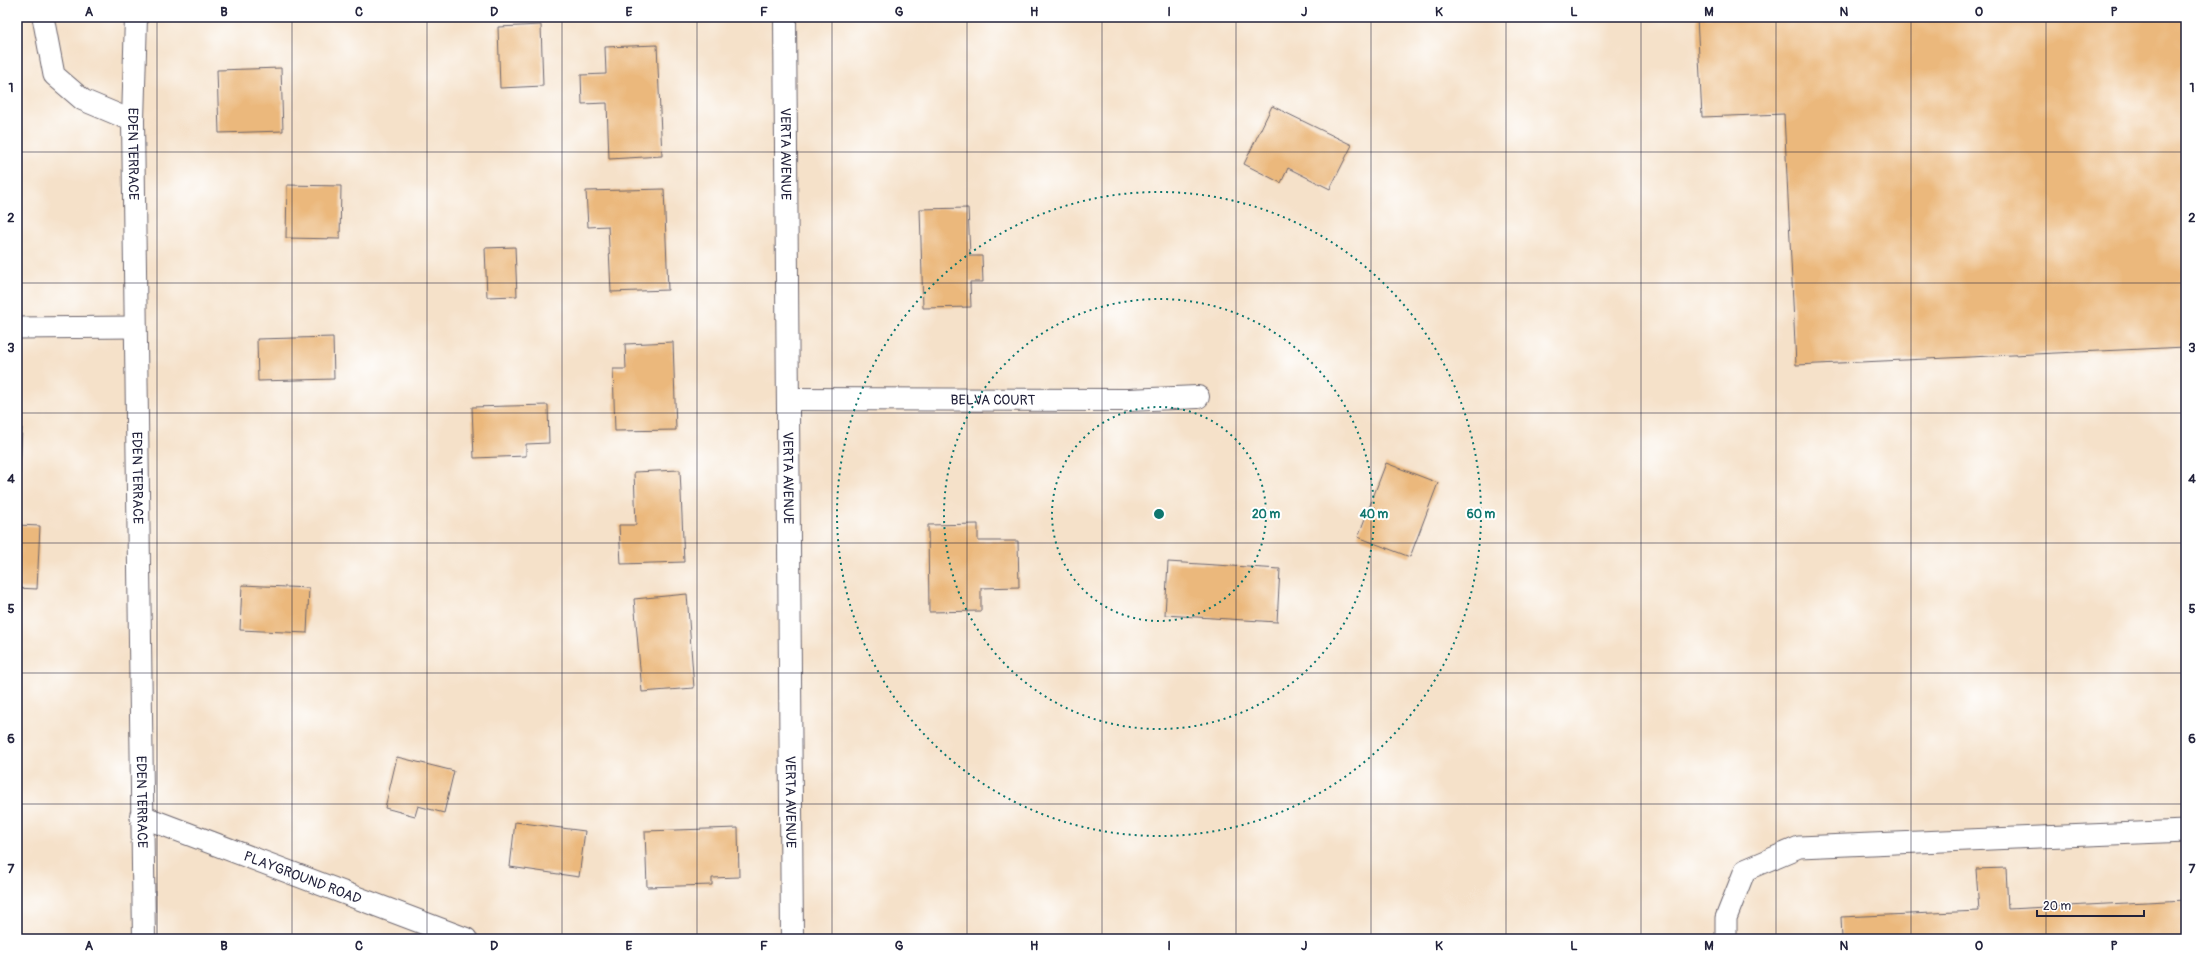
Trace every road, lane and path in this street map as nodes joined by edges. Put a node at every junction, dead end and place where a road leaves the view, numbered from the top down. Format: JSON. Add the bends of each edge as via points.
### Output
{"nodes":[{"id":1,"x":43,"y":17,"type":"edge"},
{"id":2,"x":136,"y":17,"type":"edge"},
{"id":3,"x":785,"y":17,"type":"edge"},
{"id":4,"x":132,"y":121,"type":"junction"},
{"id":5,"x":17,"y":328,"type":"edge"},
{"id":6,"x":135,"y":328,"type":"junction"},
{"id":7,"x":1198,"y":397,"type":"dead end"},
{"id":8,"x":788,"y":399,"type":"junction"},
{"id":9,"x":141,"y":816,"type":"junction"},
{"id":10,"x":2186,"y":832,"type":"edge"},
{"id":11,"x":144,"y":939,"type":"edge"},
{"id":12,"x":466,"y":939,"type":"edge"},
{"id":13,"x":792,"y":939,"type":"edge"},
{"id":14,"x":1726,"y":939,"type":"edge"}],
"edges":[{"from":1,"to":4,"type":"lane","via":[[54,75],[82,100]]},
{"from":2,"to":4,"type":"street","name":"EDEN TERRACE"},
{"from":3,"to":8,"type":"street","name":"VERTA AVENUE"},
{"from":4,"to":6,"type":"street","name":"EDEN TERRACE"},
{"from":5,"to":6,"type":"lane"},
{"from":6,"to":9,"type":"street","name":"EDEN TERRACE"},
{"from":7,"to":8,"type":"street","name":"BELVA COURT","via":[[1128,400]]},
{"from":8,"to":13,"type":"street","name":"VERTA AVENUE"},
{"from":9,"to":11,"type":"street","name":"EDEN TERRACE"},
{"from":9,"to":12,"type":"street","name":"PLAYGROUND ROAD"},
{"from":10,"to":14,"type":"lane","via":[[1799,847],[1745,870],[1726,918]]}]}
